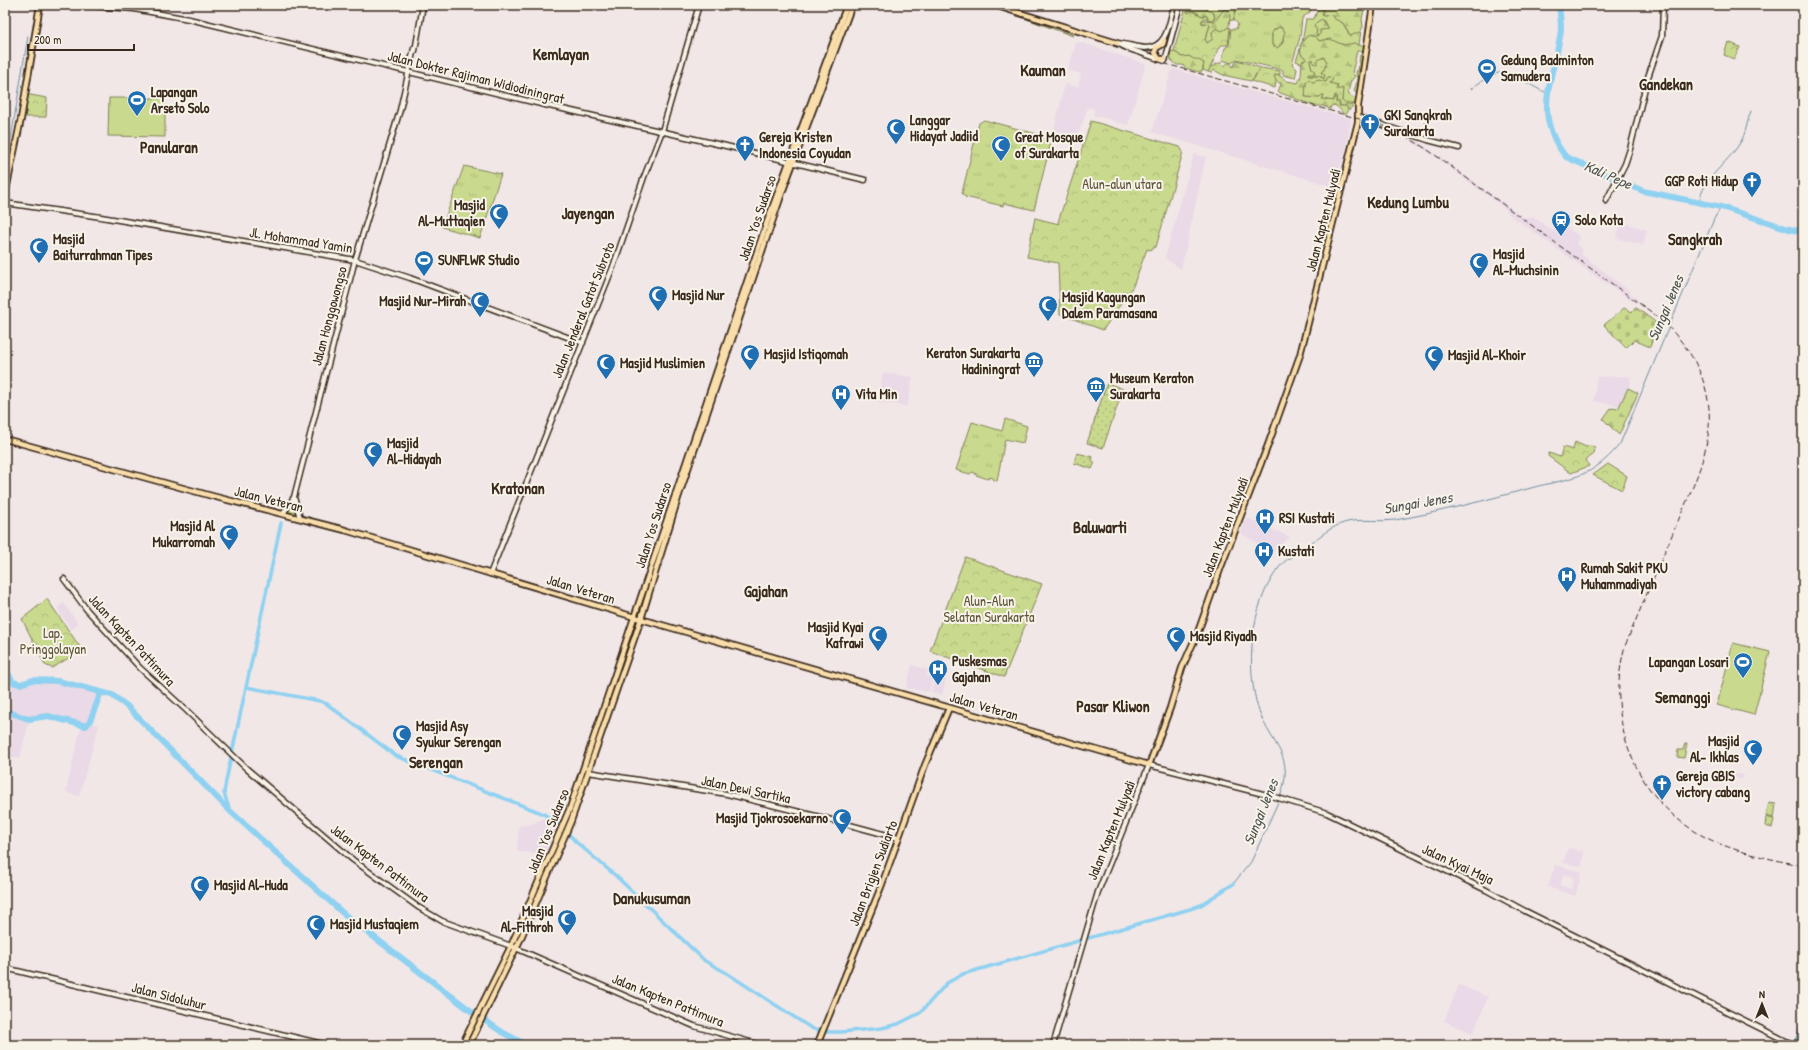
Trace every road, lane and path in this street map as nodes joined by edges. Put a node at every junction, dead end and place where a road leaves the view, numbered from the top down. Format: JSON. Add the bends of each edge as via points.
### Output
{"nodes":[{"id":1,"x":40,"y":5,"type":"edge"},
{"id":2,"x":81,"y":5,"type":"edge"},
{"id":3,"x":423,"y":5,"type":"edge"},
{"id":4,"x":699,"y":5,"type":"edge"},
{"id":5,"x":847,"y":5,"type":"edge"},
{"id":6,"x":852,"y":5,"type":"edge"},
{"id":7,"x":994,"y":5,"type":"edge"},
{"id":8,"x":1174,"y":5,"type":"edge"},
{"id":9,"x":1180,"y":5,"type":"edge"},
{"id":10,"x":1373,"y":5,"type":"edge"},
{"id":11,"x":1663,"y":5,"type":"edge"},
{"id":12,"x":1164,"y":40,"type":"junction"},
{"id":13,"x":1117,"y":43,"type":"junction"},
{"id":14,"x":1145,"y":48,"type":"junction"},
{"id":15,"x":1143,"y":54,"type":"junction"},
{"id":16,"x":1159,"y":59,"type":"junction"},
{"id":17,"x":1165,"y":60,"type":"joint"},
{"id":18,"x":409,"y":73,"type":"junction"},
{"id":19,"x":822,"y":79,"type":"junction"},
{"id":20,"x":1358,"y":117,"type":"junction"},
{"id":21,"x":662,"y":131,"type":"junction"},
{"id":22,"x":1459,"y":148,"type":"dead end"},
{"id":23,"x":790,"y":162,"type":"junction"},
{"id":24,"x":865,"y":180,"type":"dead end"},
{"id":25,"x":5,"y":195,"type":"edge"},
{"id":26,"x":1606,"y":201,"type":"dead end"},
{"id":27,"x":5,"y":203,"type":"edge"},
{"id":28,"x":355,"y":260,"type":"junction"},
{"id":29,"x":583,"y":343,"type":"junction"},
{"id":30,"x":5,"y":439,"type":"edge"},
{"id":31,"x":691,"y":454,"type":"junction"},
{"id":32,"x":294,"y":497,"type":"junction"},
{"id":33,"x":282,"y":514,"type":"junction"},
{"id":34,"x":300,"y":518,"type":"junction"},
{"id":35,"x":490,"y":574,"type":"junction"},
{"id":36,"x":64,"y":579,"type":"dead end"},
{"id":37,"x":635,"y":617,"type":"junction"},
{"id":38,"x":641,"y":619,"type":"junction"},
{"id":39,"x":949,"y":708,"type":"junction"},
{"id":40,"x":606,"y":710,"type":"junction"},
{"id":41,"x":1149,"y":765,"type":"junction"},
{"id":42,"x":588,"y":772,"type":"junction"},
{"id":43,"x":565,"y":829,"type":"junction"},
{"id":44,"x":898,"y":838,"type":"junction"},
{"id":45,"x":511,"y":946,"type":"junction"},
{"id":46,"x":516,"y":948,"type":"junction"},
{"id":47,"x":5,"y":968,"type":"edge"},
{"id":48,"x":327,"y":1045,"type":"edge"},
{"id":49,"x":462,"y":1045,"type":"edge"},
{"id":50,"x":469,"y":1045,"type":"edge"},
{"id":51,"x":761,"y":1045,"type":"edge"},
{"id":52,"x":817,"y":1045,"type":"edge"},
{"id":53,"x":1053,"y":1045,"type":"edge"},
{"id":54,"x":1794,"y":1045,"type":"edge"}],
"edges":[{"from":1,"to":25,"type":"main road"},
{"from":2,"to":18,"type":"main road","name":"Jalan Dokter Rajiman Widiodiningrat","via":[[171,15]]},
{"from":3,"to":18,"type":"main road","name":"Jalan Honggowongso"},
{"from":4,"to":21,"type":"main road","name":"Jalan Jenderal Gatot Subroto"},
{"from":5,"to":19,"type":"main road","name":"Jalan Yos Sudarso"},
{"from":6,"to":19,"type":"main road","name":"Jalan Yos Sudarso"},
{"from":7,"to":13,"type":"main road"},
{"from":8,"to":12,"type":"main road"},
{"from":9,"to":17,"type":"main road"},
{"from":10,"to":20,"type":"main road","name":"Jalan Kapten Mulyadi"},
{"from":11,"to":26,"type":"main road","via":[[1662,36],[1647,80],[1630,149]]},
{"from":12,"to":14,"type":"main road"},
{"from":12,"to":16,"type":"main road","via":[[1155,50]]},
{"from":13,"to":14,"type":"main road"},
{"from":13,"to":15,"type":"main road"},
{"from":14,"to":15,"type":"main road"},
{"from":15,"to":16,"type":"main road"},
{"from":16,"to":17,"type":"main road"},
{"from":18,"to":21,"type":"main road","name":"Jalan Dokter Rajiman Widiodiningrat"},
{"from":18,"to":28,"type":"main road","name":"Jalan Honggowongso"},
{"from":19,"to":23,"type":"main road","name":"Jalan Yos Sudarso"},
{"from":20,"to":22,"type":"main road"},
{"from":20,"to":41,"type":"main road","name":"Jalan Kapten Mulyadi","via":[[1300,355],[1198,632],[1182,668]]},
{"from":21,"to":23,"type":"main road","name":"Jalan Dokter Rajiman Widiodiningrat"},
{"from":21,"to":29,"type":"main road","name":"Jalan Jenderal Gatot Subroto"},
{"from":23,"to":24,"type":"main road","name":"Jalan Dokter Rajiman Widiodiningrat"},
{"from":23,"to":31,"type":"main road","name":"Jalan Yos Sudarso"},
{"from":27,"to":28,"type":"main road","name":"Jl. Mohammad Yamin"},
{"from":28,"to":29,"type":"main road","name":"Jl. Mohammad Yamin"},
{"from":28,"to":32,"type":"main road","name":"Jalan Honggowongso"},
{"from":29,"to":35,"type":"main road","name":"Jalan Jenderal Gatot Subroto"},
{"from":30,"to":33,"type":"main road","name":"Jalan Veteran"},
{"from":31,"to":37,"type":"main road","name":"Jalan Yos Sudarso"},
{"from":31,"to":38,"type":"main road","name":"Jalan Yos Sudarso"},
{"from":32,"to":33,"type":"main road","name":"Jalan Honggowongso"},
{"from":32,"to":34,"type":"main road"},
{"from":33,"to":34,"type":"main road","name":"Jalan Veteran"},
{"from":34,"to":35,"type":"main road","name":"Jalan Veteran"},
{"from":35,"to":37,"type":"main road","name":"Jalan Veteran"},
{"from":36,"to":45,"type":"main road","name":"Jalan Kapten Pattimura","via":[[86,610],[140,668],[232,754],[353,860],[418,907],[448,924]]},
{"from":37,"to":38,"type":"main road","name":"Jalan Veteran"},
{"from":37,"to":40,"type":"main road","name":"Jalan Yos Sudarso"},
{"from":38,"to":39,"type":"main road","name":"Jalan Veteran"},
{"from":38,"to":40,"type":"main road","name":"Jalan Yos Sudarso"},
{"from":39,"to":41,"type":"main road","name":"Jalan Veteran"},
{"from":39,"to":44,"type":"main road","name":"Jalan Brigjen Sudiarto"},
{"from":40,"to":42,"type":"main road","name":"Jalan Yos Sudarso"},
{"from":40,"to":43,"type":"main road","name":"Jalan Yos Sudarso"},
{"from":41,"to":53,"type":"main road","name":"Jalan Kapten Mulyadi","via":[[1083,939]]},
{"from":41,"to":54,"type":"main road","name":"Jalan Kyai Maja","via":[[1278,798],[1339,818]]},
{"from":42,"to":43,"type":"main road","name":"Jalan Yos Sudarso"},
{"from":42,"to":44,"type":"main road","name":"Jalan Dewi Sartika","via":[[727,794]]},
{"from":43,"to":45,"type":"main road","name":"Jalan Yos Sudarso"},
{"from":43,"to":46,"type":"main road","name":"Jalan Yos Sudarso"},
{"from":44,"to":52,"type":"main road","name":"Jalan Brigjen Sudiarto","via":[[881,887]]},
{"from":45,"to":46,"type":"main road","name":"Jalan Kapten Pattimura"},
{"from":45,"to":49,"type":"main road","name":"Jalan Yos Sudarso"},
{"from":46,"to":50,"type":"main road","name":"Jalan Yos Sudarso"},
{"from":46,"to":51,"type":"main road","name":"Jalan Kapten Pattimura","via":[[694,1026]]},
{"from":47,"to":48,"type":"main road","name":"Jalan Sidoluhur"}]}
